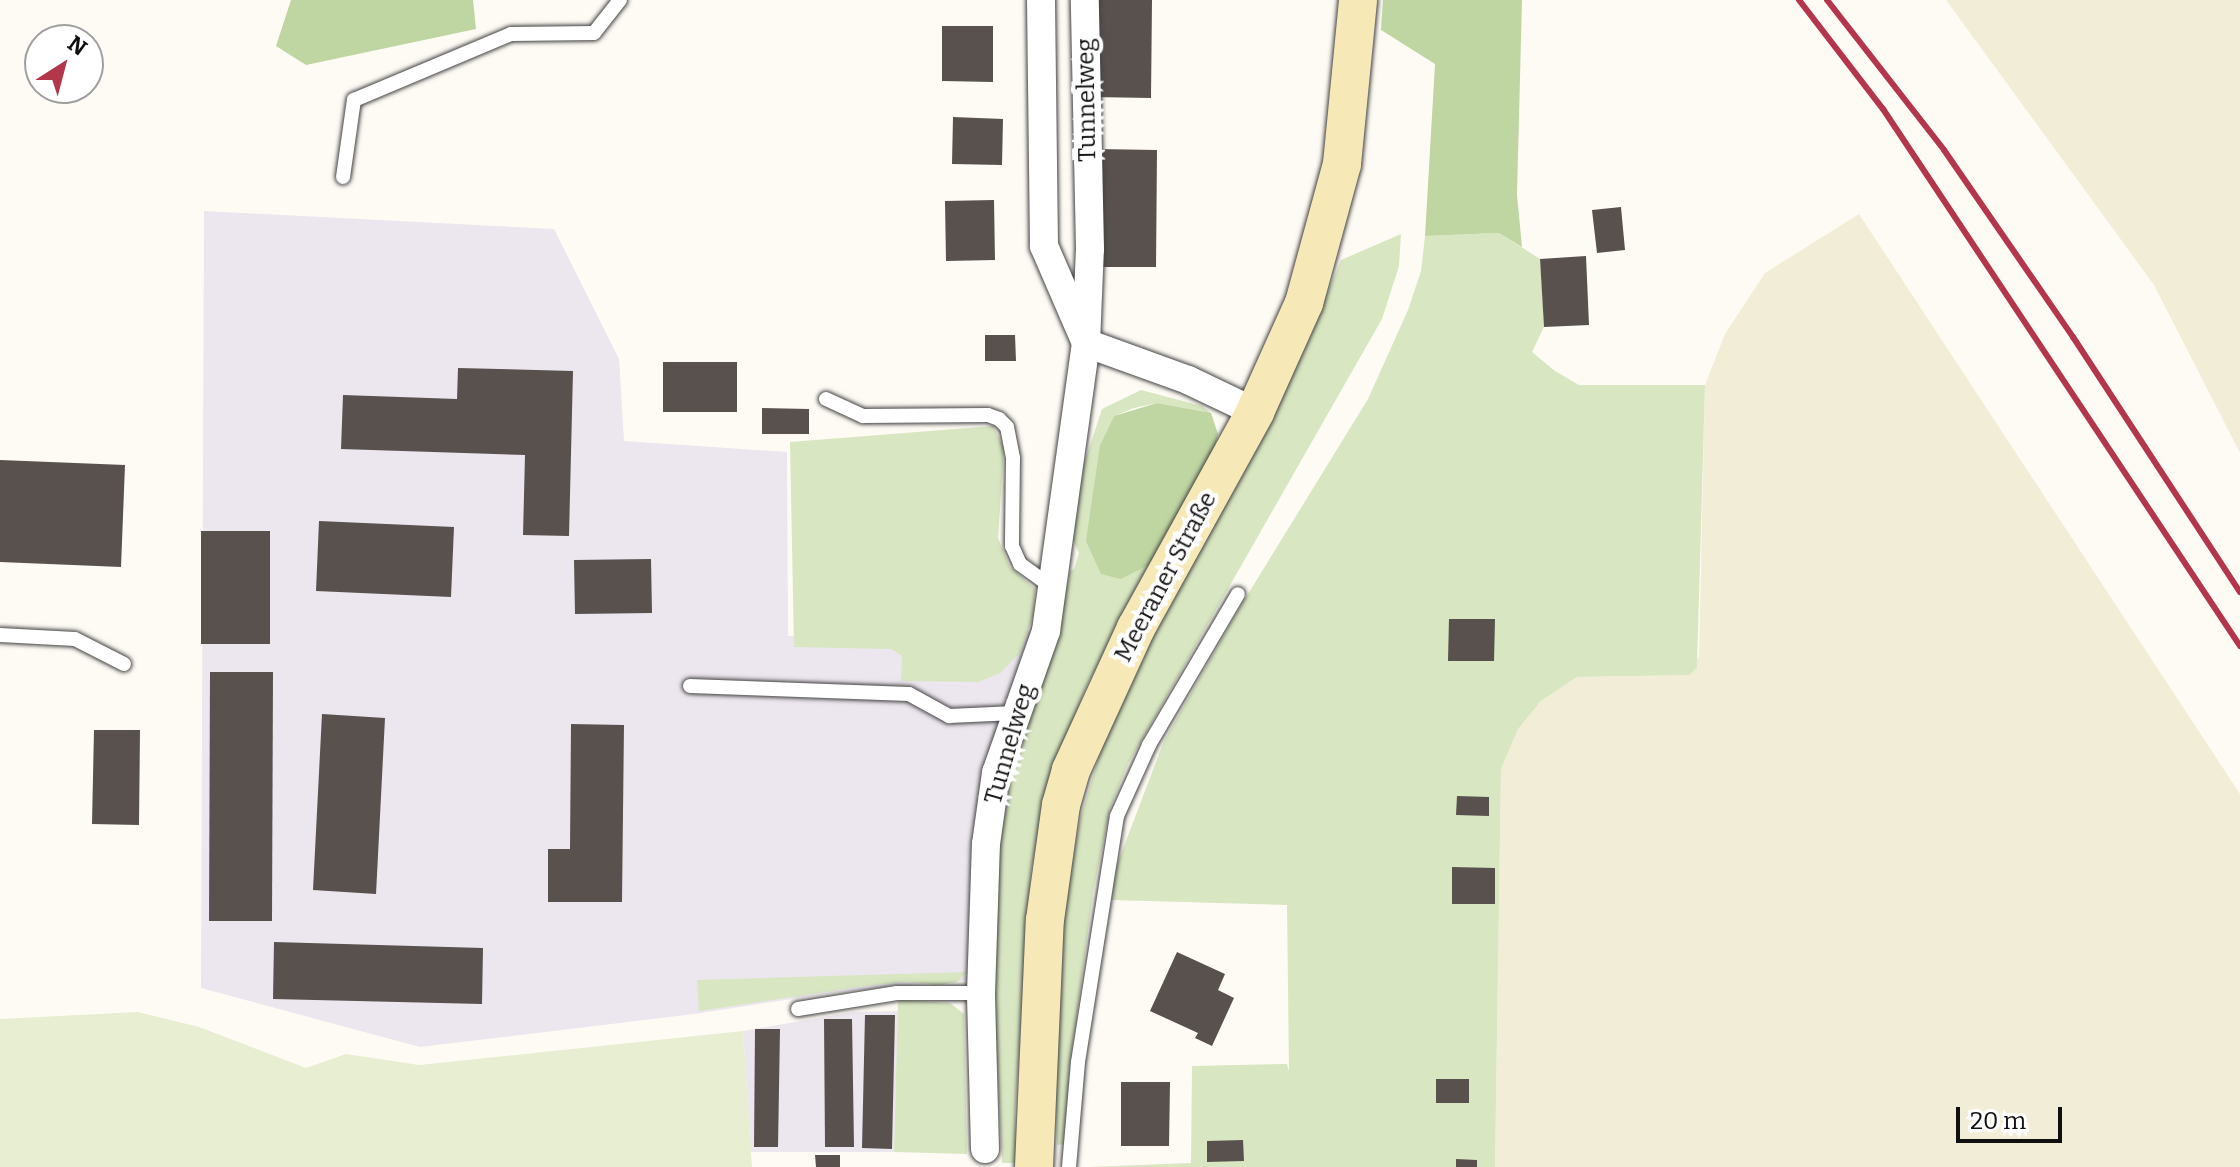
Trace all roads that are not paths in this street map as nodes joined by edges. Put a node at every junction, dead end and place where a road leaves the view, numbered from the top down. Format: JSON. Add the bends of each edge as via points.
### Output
{"nodes":[{"id":1,"x":620,"y":0,"type":"edge"},
{"id":2,"x":1041,"y":0,"type":"edge"},
{"id":3,"x":1085,"y":0,"type":"edge"},
{"id":4,"x":1358,"y":0,"type":"edge"},
{"id":5,"x":343,"y":177,"type":"dead end"},
{"id":6,"x":1086,"y":343,"type":"junction"},
{"id":7,"x":826,"y":399,"type":"dead end"},
{"id":8,"x":1255,"y":412,"type":"junction"},
{"id":9,"x":1052,"y":587,"type":"junction"},
{"id":10,"x":1238,"y":594,"type":"dead end"},
{"id":11,"x":0,"y":635,"type":"edge"},
{"id":12,"x":124,"y":664,"type":"dead end"},
{"id":13,"x":690,"y":686,"type":"dead end"},
{"id":14,"x":1015,"y":713,"type":"junction"},
{"id":15,"x":981,"y":993,"type":"junction"},
{"id":16,"x":798,"y":1009,"type":"dead end"},
{"id":17,"x":985,"y":1149,"type":"dead end"},
{"id":18,"x":1034,"y":1167,"type":"edge"},
{"id":19,"x":1069,"y":1167,"type":"edge"}],
"edges":[{"from":1,"to":5,"type":"lane","via":[[594,33],[511,34],[354,100]]},
{"from":2,"to":6,"type":"street","name":"Tunnelweg","via":[[1044,246]]},
{"from":3,"to":6,"type":"street","name":"Tunnelweg","via":[[1090,249]]},
{"from":4,"to":8,"type":"main road","name":"Meeraner Straße","via":[[1348,117],[1335,191],[1304,303]]},
{"from":6,"to":8,"type":"street","via":[[1188,380]]},
{"from":6,"to":9,"type":"street","name":"Tunnelweg"},
{"from":7,"to":9,"type":"lane","via":[[863,416],[999,419],[1007,427],[1013,458],[1012,546],[1020,564]]},
{"from":8,"to":18,"type":"main road","name":"Meeraner Straße","via":[[1136,628],[1071,770],[1045,920]]},
{"from":9,"to":14,"type":"street","name":"Tunnelweg","via":[[1046,631]]},
{"from":10,"to":19,"type":"lane","via":[[1149,745],[1117,816],[1078,1062]]},
{"from":11,"to":12,"type":"lane","via":[[75,639]]},
{"from":13,"to":14,"type":"lane","via":[[909,694],[949,716]]},
{"from":14,"to":15,"type":"street","name":"Tunnelweg","via":[[996,773],[986,844]]},
{"from":15,"to":16,"type":"lane","via":[[897,993]]},
{"from":15,"to":17,"type":"street","name":"Tunnelweg"}]}
